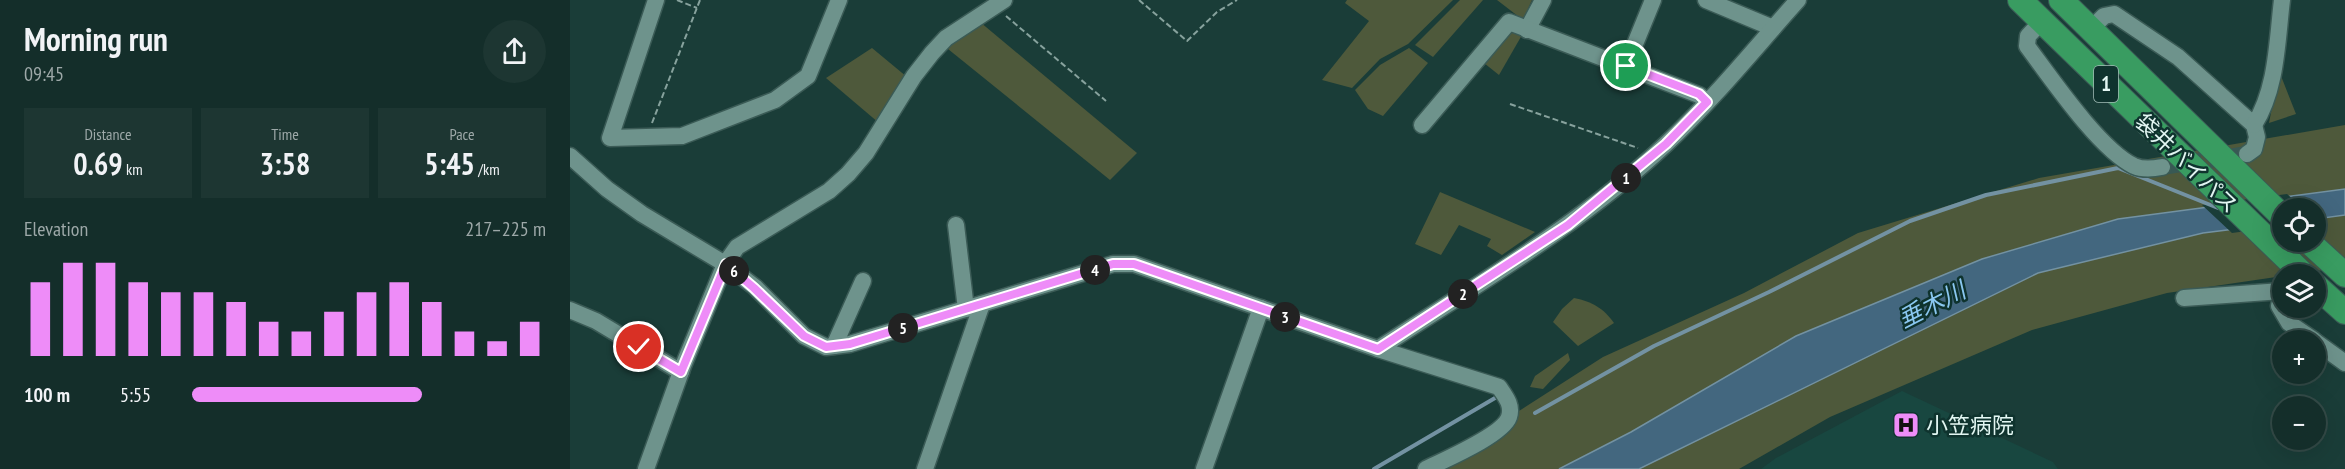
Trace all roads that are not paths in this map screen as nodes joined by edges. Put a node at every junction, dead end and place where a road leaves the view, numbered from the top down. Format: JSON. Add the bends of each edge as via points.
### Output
{"nodes":[{"id":1,"x":656,"y":0,"type":"edge"},
{"id":2,"x":838,"y":0,"type":"edge"},
{"id":3,"x":1543,"y":0,"type":"edge"},
{"id":4,"x":1653,"y":0,"type":"edge"},
{"id":5,"x":1706,"y":0,"type":"edge"},
{"id":6,"x":2020,"y":0,"type":"edge"},
{"id":7,"x":2061,"y":0,"type":"edge"},
{"id":8,"x":2282,"y":0,"type":"edge"},
{"id":9,"x":999,"y":3,"type":"edge"},
{"id":10,"x":1790,"y":3,"type":"edge"},
{"id":11,"x":2042,"y":21,"type":"junction"},
{"id":12,"x":1773,"y":28,"type":"junction"},
{"id":13,"x":1527,"y":30,"type":"junction"},
{"id":14,"x":2090,"y":30,"type":"junction"},
{"id":15,"x":1626,"y":66,"type":"junction"},
{"id":16,"x":1707,"y":102,"type":"junction"},
{"id":17,"x":1422,"y":125,"type":"dead end"},
{"id":18,"x":2254,"y":125,"type":"junction"},
{"id":19,"x":570,"y":156,"type":"edge"},
{"id":20,"x":2237,"y":158,"type":"junction"},
{"id":21,"x":2162,"y":167,"type":"tunnel mouth"},
{"id":22,"x":2272,"y":203,"type":"edge"},
{"id":23,"x":956,"y":225,"type":"dead end"},
{"id":24,"x":2320,"y":252,"type":"edge"},
{"id":25,"x":726,"y":264,"type":"junction"},
{"id":26,"x":2293,"y":264,"type":"edge"},
{"id":27,"x":2345,"y":275,"type":"edge"},
{"id":28,"x":863,"y":281,"type":"dead end"},
{"id":29,"x":2272,"y":292,"type":"edge"},
{"id":30,"x":2326,"y":295,"type":"edge"},
{"id":31,"x":2184,"y":298,"type":"dead end"},
{"id":32,"x":974,"y":306,"type":"junction"},
{"id":33,"x":1261,"y":308,"type":"junction"},
{"id":34,"x":570,"y":310,"type":"edge"},
{"id":35,"x":2345,"y":312,"type":"edge"},
{"id":36,"x":2286,"y":318,"type":"edge"},
{"id":37,"x":2299,"y":330,"type":"edge"},
{"id":38,"x":834,"y":346,"type":"junction"},
{"id":39,"x":1378,"y":349,"type":"junction"},
{"id":40,"x":2326,"y":349,"type":"edge"},
{"id":41,"x":2345,"y":363,"type":"edge"},
{"id":42,"x":681,"y":372,"type":"junction"},
{"id":43,"x":646,"y":469,"type":"edge"},
{"id":44,"x":925,"y":469,"type":"edge"},
{"id":45,"x":1204,"y":469,"type":"edge"},
{"id":46,"x":1426,"y":469,"type":"edge"}],
"edges":[{"from":1,"to":2,"type":"street","via":[[610,138],[682,136],[775,100],[808,76]]},
{"from":3,"to":13,"type":"street"},
{"from":4,"to":15,"type":"street"},
{"from":5,"to":12,"type":"street"},
{"from":6,"to":11,"type":"highway","name":"袋井バイパス","number":"1"},
{"from":7,"to":14,"type":"highway","name":"袋井バイパス","number":"1"},
{"from":8,"to":18,"type":"street","via":[[2273,72],[2264,109]]},
{"from":9,"to":25,"type":"street","via":[[946,38],[932,53],[848,174],[829,191],[737,248]]},
{"from":10,"to":12,"type":"street"},
{"from":11,"to":21,"type":"street","via":[[2028,36],[2027,46],[2079,114],[2119,156],[2136,166]]},
{"from":11,"to":26,"type":"highway","name":"袋井バイパス","number":"1"},
{"from":12,"to":16,"type":"street"},
{"from":13,"to":15,"type":"street"},
{"from":13,"to":17,"type":"street","via":[[1509,22]]},
{"from":14,"to":18,"type":"street","via":[[2103,16],[2114,14],[2178,57]]},
{"from":14,"to":20,"type":"highway","name":"袋井バイパス","number":"1"},
{"from":15,"to":16,"type":"street","via":[[1699,94]]},
{"from":16,"to":39,"type":"street","via":[[1651,157],[1558,231]]},
{"from":18,"to":20,"type":"street","via":[[2254,149]]},
{"from":19,"to":25,"type":"street","via":[[642,214]]},
{"from":20,"to":22,"type":"highway","name":"袋井バイパス","number":"1"},
{"from":23,"to":32,"type":"street"},
{"from":24,"to":27,"type":"highway"},
{"from":25,"to":38,"type":"street","via":[[804,336],[826,347]]},
{"from":25,"to":42,"type":"street"},
{"from":28,"to":38,"type":"street"},
{"from":29,"to":31,"type":"street"},
{"from":30,"to":35,"type":"highway"},
{"from":32,"to":33,"type":"street","via":[[1113,264],[1134,264]]},
{"from":32,"to":38,"type":"street"},
{"from":32,"to":44,"type":"street"},
{"from":33,"to":39,"type":"street"},
{"from":33,"to":45,"type":"street"},
{"from":34,"to":42,"type":"street","via":[[596,321]]},
{"from":36,"to":37,"type":"street"},
{"from":39,"to":46,"type":"street","via":[[1499,387],[1509,403],[1509,418],[1497,431]]},
{"from":40,"to":41,"type":"street"},
{"from":42,"to":43,"type":"street"}]}
